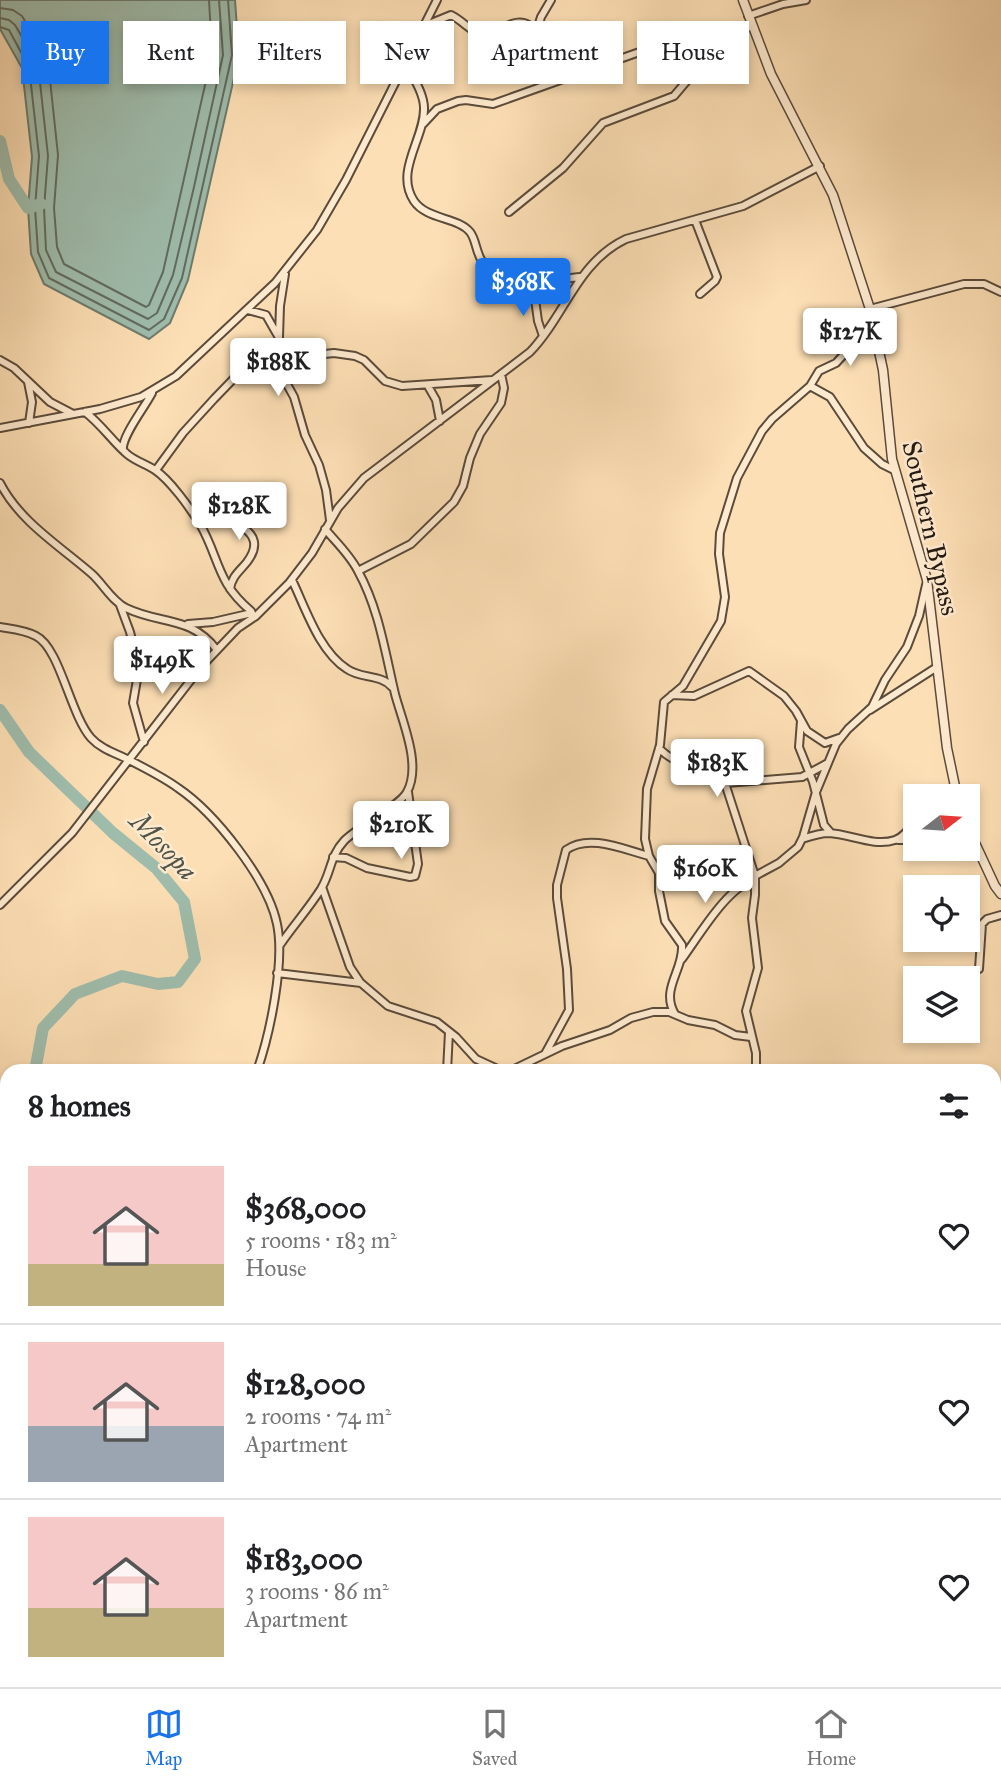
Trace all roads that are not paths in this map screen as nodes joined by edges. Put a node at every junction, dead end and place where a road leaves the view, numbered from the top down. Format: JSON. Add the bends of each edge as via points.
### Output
{"nodes":[{"id":1,"x":437,"y":0,"type":"edge"},
{"id":2,"x":551,"y":0,"type":"edge"},
{"id":3,"x":743,"y":0,"type":"edge"},
{"id":4,"x":806,"y":0,"type":"edge"},
{"id":5,"x":748,"y":16,"type":"junction"},
{"id":6,"x":426,"y":21,"type":"edge"},
{"id":7,"x":436,"y":21,"type":"edge"},
{"id":8,"x":540,"y":21,"type":"edge"},
{"id":9,"x":468,"y":25,"type":"edge"},
{"id":10,"x":749,"y":27,"type":"edge"},
{"id":11,"x":752,"y":27,"type":"junction"},
{"id":12,"x":395,"y":84,"type":"edge"},
{"id":13,"x":416,"y":84,"type":"edge"},
{"id":14,"x":551,"y":84,"type":"edge"},
{"id":15,"x":684,"y":84,"type":"edge"},
{"id":16,"x":422,"y":126,"type":"junction"},
{"id":17,"x":820,"y":166,"type":"junction"},
{"id":18,"x":509,"y":212,"type":"dead end"},
{"id":19,"x":695,"y":220,"type":"junction"},
{"id":20,"x":285,"y":272,"type":"junction"},
{"id":21,"x":581,"y":277,"type":"junction"},
{"id":22,"x":534,"y":292,"type":"junction"},
{"id":23,"x":1001,"y":292,"type":"edge"},
{"id":24,"x":700,"y":294,"type":"dead end"},
{"id":25,"x":870,"y":309,"type":"junction"},
{"id":26,"x":248,"y":310,"type":"junction"},
{"id":27,"x":876,"y":334,"type":"junction"},
{"id":28,"x":543,"y":336,"type":"junction"},
{"id":29,"x":278,"y":338,"type":"junction"},
{"id":30,"x":277,"y":357,"type":"junction"},
{"id":31,"x":0,"y":360,"type":"edge"},
{"id":32,"x":501,"y":374,"type":"junction"},
{"id":33,"x":28,"y":380,"type":"junction"},
{"id":34,"x":494,"y":380,"type":"junction"},
{"id":35,"x":428,"y":386,"type":"junction"},
{"id":36,"x":810,"y":386,"type":"junction"},
{"id":37,"x":152,"y":391,"type":"junction"},
{"id":38,"x":85,"y":412,"type":"junction"},
{"id":39,"x":73,"y":414,"type":"junction"},
{"id":40,"x":440,"y":421,"type":"junction"},
{"id":41,"x":29,"y":423,"type":"junction"},
{"id":42,"x":0,"y":428,"type":"edge"},
{"id":43,"x":122,"y":450,"type":"junction"},
{"id":44,"x":156,"y":470,"type":"junction"},
{"id":45,"x":894,"y":470,"type":"junction"},
{"id":46,"x":0,"y":483,"type":"edge"},
{"id":47,"x":192,"y":512,"type":"junction"},
{"id":48,"x":330,"y":520,"type":"junction"},
{"id":49,"x":325,"y":529,"type":"junction"},
{"id":50,"x":358,"y":570,"type":"junction"},
{"id":51,"x":292,"y":580,"type":"junction"},
{"id":52,"x":927,"y":580,"type":"junction"},
{"id":53,"x":229,"y":590,"type":"junction"},
{"id":54,"x":120,"y":603,"type":"junction"},
{"id":55,"x":253,"y":613,"type":"junction"},
{"id":56,"x":183,"y":624,"type":"junction"},
{"id":57,"x":0,"y":627,"type":"edge"},
{"id":58,"x":217,"y":650,"type":"junction"},
{"id":59,"x":937,"y":667,"type":"junction"},
{"id":60,"x":394,"y":690,"type":"junction"},
{"id":61,"x":672,"y":695,"type":"junction"},
{"id":62,"x":868,"y":711,"type":"junction"},
{"id":63,"x":801,"y":721,"type":"junction"},
{"id":64,"x":839,"y":738,"type":"junction"},
{"id":65,"x":144,"y":742,"type":"junction"},
{"id":66,"x":659,"y":748,"type":"junction"},
{"id":67,"x":129,"y":760,"type":"junction"},
{"id":68,"x":828,"y":763,"type":"junction"},
{"id":69,"x":810,"y":774,"type":"junction"},
{"id":70,"x":726,"y":783,"type":"junction"},
{"id":71,"x":955,"y":784,"type":"edge"},
{"id":72,"x":408,"y":792,"type":"junction"},
{"id":73,"x":816,"y":792,"type":"junction"},
{"id":74,"x":831,"y":833,"type":"junction"},
{"id":75,"x":903,"y":833,"type":"edge"},
{"id":76,"x":802,"y":839,"type":"junction"},
{"id":77,"x":896,"y":840,"type":"junction"},
{"id":78,"x":903,"y":840,"type":"edge"},
{"id":79,"x":980,"y":855,"type":"edge"},
{"id":80,"x":649,"y":856,"type":"junction"},
{"id":81,"x":332,"y":857,"type":"junction"},
{"id":82,"x":659,"y":873,"type":"junction"},
{"id":83,"x":755,"y":878,"type":"junction"},
{"id":84,"x":322,"y":887,"type":"junction"},
{"id":85,"x":1001,"y":894,"type":"edge"},
{"id":86,"x":0,"y":905,"type":"edge"},
{"id":87,"x":1001,"y":915,"type":"edge"},
{"id":88,"x":279,"y":946,"type":"junction"},
{"id":89,"x":680,"y":962,"type":"junction"},
{"id":90,"x":979,"y":966,"type":"edge"},
{"id":91,"x":277,"y":973,"type":"junction"},
{"id":92,"x":361,"y":983,"type":"junction"},
{"id":93,"x":675,"y":1014,"type":"junction"},
{"id":94,"x":449,"y":1032,"type":"junction"},
{"id":95,"x":751,"y":1037,"type":"junction"},
{"id":96,"x":545,"y":1054,"type":"junction"},
{"id":97,"x":259,"y":1064,"type":"edge"},
{"id":98,"x":447,"y":1064,"type":"edge"},
{"id":99,"x":487,"y":1064,"type":"edge"},
{"id":100,"x":524,"y":1064,"type":"edge"},
{"id":101,"x":756,"y":1064,"type":"edge"}],
"edges":[{"from":1,"to":6,"type":"street"},
{"from":2,"to":8,"type":"street"},
{"from":3,"to":5,"type":"street","name":"Southern Bypass"},
{"from":4,"to":5,"type":"street"},
{"from":5,"to":11,"type":"street","name":"Southern Bypass"},
{"from":7,"to":9,"type":"street","via":[[451,15]]},
{"from":10,"to":11,"type":"street"},
{"from":11,"to":17,"type":"street","name":"Southern Bypass","via":[[781,96]]},
{"from":12,"to":20,"type":"street","via":[[317,230]]},
{"from":13,"to":16,"type":"street","via":[[425,105]]},
{"from":14,"to":16,"type":"street","via":[[493,104],[458,101],[437,109]]},
{"from":15,"to":18,"type":"street","via":[[674,96],[603,123],[563,168]]},
{"from":16,"to":22,"type":"street","via":[[409,169],[413,199],[440,219],[468,229],[498,288],[513,296]]},
{"from":17,"to":19,"type":"street","via":[[743,206]]},
{"from":17,"to":25,"type":"street","name":"Southern Bypass"},
{"from":19,"to":21,"type":"street","via":[[613,245]]},
{"from":19,"to":24,"type":"street","via":[[717,277]]},
{"from":20,"to":26,"type":"street"},
{"from":20,"to":29,"type":"street"},
{"from":21,"to":22,"type":"street"},
{"from":21,"to":28,"type":"street"},
{"from":22,"to":28,"type":"street"},
{"from":23,"to":25,"type":"street","via":[[984,284],[964,284]]},
{"from":25,"to":27,"type":"street","name":"Southern Bypass"},
{"from":26,"to":29,"type":"street","via":[[266,315]]},
{"from":26,"to":37,"type":"street","via":[[186,368]]},
{"from":27,"to":36,"type":"street","via":[[819,370]]},
{"from":27,"to":45,"type":"street","name":"Southern Bypass"},
{"from":28,"to":32,"type":"street"},
{"from":29,"to":30,"type":"street"},
{"from":30,"to":35,"type":"street","via":[[355,356],[386,381]]},
{"from":30,"to":44,"type":"street","via":[[244,369],[183,433]]},
{"from":30,"to":48,"type":"street","via":[[319,465]]},
{"from":31,"to":33,"type":"street"},
{"from":32,"to":34,"type":"street"},
{"from":32,"to":50,"type":"street","via":[[501,403],[480,433],[454,502],[411,544]]},
{"from":33,"to":39,"type":"street","via":[[50,402]]},
{"from":33,"to":41,"type":"street"},
{"from":34,"to":35,"type":"street"},
{"from":34,"to":40,"type":"street"},
{"from":35,"to":40,"type":"street"},
{"from":36,"to":45,"type":"street","via":[[830,397],[864,448]]},
{"from":36,"to":61,"type":"street","via":[[762,431],[737,478],[719,543],[725,597],[721,621],[683,686]]},
{"from":37,"to":38,"type":"street"},
{"from":37,"to":43,"type":"street","via":[[123,440]]},
{"from":38,"to":39,"type":"street"},
{"from":38,"to":43,"type":"street"},
{"from":39,"to":41,"type":"street"},
{"from":40,"to":48,"type":"street","via":[[364,478]]},
{"from":41,"to":42,"type":"street"},
{"from":43,"to":44,"type":"street"},
{"from":44,"to":47,"type":"street"},
{"from":45,"to":52,"type":"street","name":"Southern Bypass"},
{"from":46,"to":54,"type":"street","via":[[14,506]]},
{"from":47,"to":53,"type":"street"},
{"from":47,"to":53,"type":"street","via":[[233,522],[251,536],[253,552]]},
{"from":48,"to":49,"type":"street"},
{"from":49,"to":50,"type":"street"},
{"from":49,"to":51,"type":"street"},
{"from":50,"to":60,"type":"street","via":[[384,637]]},
{"from":51,"to":55,"type":"street"},
{"from":51,"to":60,"type":"street","via":[[324,644],[340,664],[355,674],[384,680]]},
{"from":52,"to":59,"type":"street","name":"Southern Bypass"},
{"from":52,"to":62,"type":"street","via":[[913,635]]},
{"from":53,"to":55,"type":"street"},
{"from":54,"to":56,"type":"street"},
{"from":54,"to":65,"type":"street","via":[[138,661],[133,703]]},
{"from":55,"to":56,"type":"street"},
{"from":55,"to":58,"type":"street"},
{"from":56,"to":58,"type":"street","via":[[206,637]]},
{"from":57,"to":67,"type":"street","via":[[39,637],[50,650],[86,731],[104,749]]},
{"from":58,"to":65,"type":"street"},
{"from":59,"to":62,"type":"street"},
{"from":59,"to":71,"type":"street","name":"Southern Bypass"},
{"from":60,"to":72,"type":"street","via":[[409,740]]},
{"from":61,"to":63,"type":"street","via":[[694,696],[749,671],[784,696]]},
{"from":61,"to":66,"type":"street","via":[[664,702]]},
{"from":62,"to":64,"type":"street"},
{"from":63,"to":64,"type":"street","via":[[811,736],[821,741]]},
{"from":63,"to":69,"type":"street","via":[[799,747]]},
{"from":64,"to":68,"type":"street"},
{"from":65,"to":67,"type":"street"},
{"from":66,"to":70,"type":"street","via":[[674,761],[705,770]]},
{"from":66,"to":80,"type":"street","via":[[647,789]]},
{"from":67,"to":86,"type":"street","via":[[72,833]]},
{"from":67,"to":88,"type":"street","via":[[189,796],[226,832],[269,902]]},
{"from":68,"to":69,"type":"street"},
{"from":68,"to":73,"type":"street"},
{"from":69,"to":70,"type":"street"},
{"from":69,"to":73,"type":"street"},
{"from":70,"to":83,"type":"street"},
{"from":72,"to":81,"type":"street","via":[[345,840]]},
{"from":72,"to":81,"type":"street","via":[[418,864],[415,876]]},
{"from":73,"to":74,"type":"street","via":[[824,825]]},
{"from":73,"to":76,"type":"street"},
{"from":74,"to":76,"type":"street"},
{"from":74,"to":77,"type":"street","via":[[869,841]]},
{"from":75,"to":77,"type":"street"},
{"from":76,"to":83,"type":"street","via":[[791,854]]},
{"from":77,"to":78,"type":"street"},
{"from":79,"to":85,"type":"street"},
{"from":80,"to":82,"type":"street"},
{"from":80,"to":96,"type":"street","via":[[596,842],[566,850],[556,885],[569,1010]]},
{"from":81,"to":84,"type":"street"},
{"from":82,"to":83,"type":"street"},
{"from":82,"to":89,"type":"street","via":[[661,907],[682,945]]},
{"from":83,"to":89,"type":"street","via":[[742,883]]},
{"from":83,"to":95,"type":"street","via":[[752,918],[758,968],[746,1012]]},
{"from":84,"to":88,"type":"street"},
{"from":84,"to":92,"type":"street","via":[[350,967]]},
{"from":87,"to":90,"type":"street","via":[[982,924]]},
{"from":88,"to":91,"type":"street"},
{"from":89,"to":93,"type":"street","via":[[669,993]]},
{"from":91,"to":92,"type":"street"},
{"from":91,"to":97,"type":"street","via":[[269,1037]]},
{"from":92,"to":94,"type":"street","via":[[388,1006],[436,1022]]},
{"from":93,"to":95,"type":"street"},
{"from":93,"to":96,"type":"street","via":[[643,1014]]},
{"from":94,"to":98,"type":"street"},
{"from":94,"to":99,"type":"street"},
{"from":95,"to":101,"type":"street"},
{"from":96,"to":100,"type":"street"}]}
